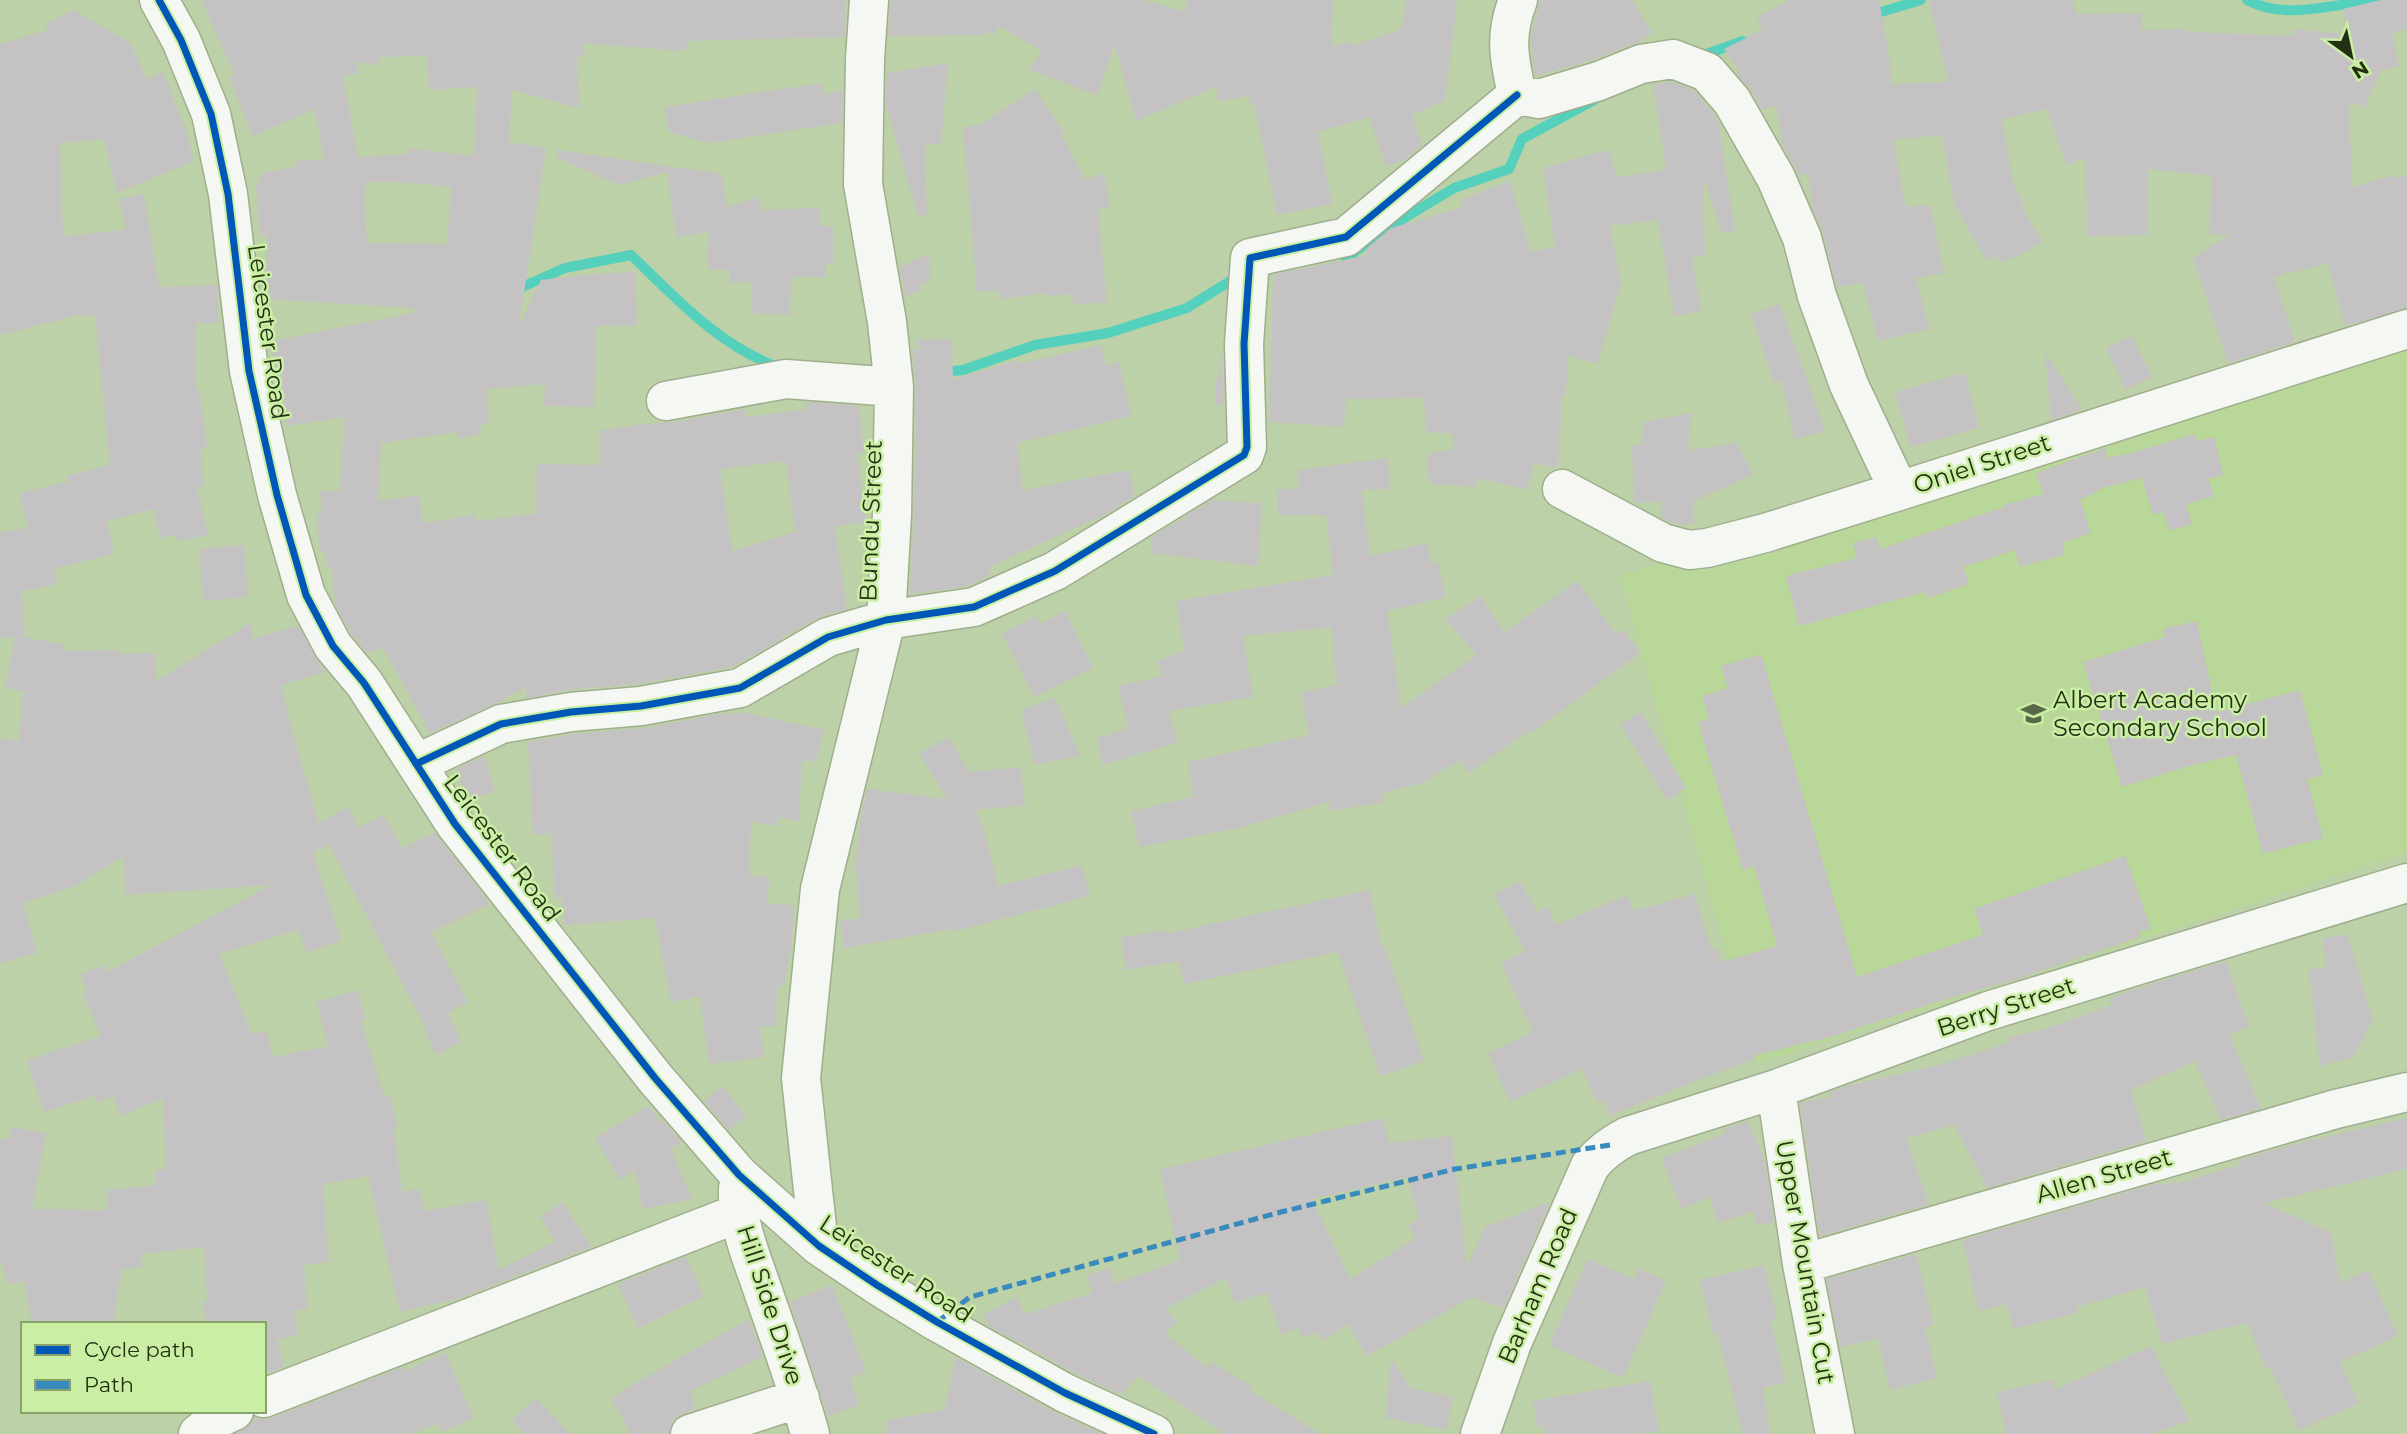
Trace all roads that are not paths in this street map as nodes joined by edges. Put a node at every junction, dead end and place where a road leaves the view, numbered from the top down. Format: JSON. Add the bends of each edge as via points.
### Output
{"nodes":[{"id":1,"x":159,"y":0,"type":"edge"},
{"id":2,"x":869,"y":0,"type":"edge"},
{"id":3,"x":1518,"y":0,"type":"edge"},
{"id":4,"x":1517,"y":95,"type":"junction"},
{"id":5,"x":2407,"y":329,"type":"edge"},
{"id":6,"x":894,"y":387,"type":"junction"},
{"id":7,"x":666,"y":401,"type":"dead end"},
{"id":8,"x":1562,"y":489,"type":"dead end"},
{"id":9,"x":1899,"y":491,"type":"junction"},
{"id":10,"x":886,"y":620,"type":"junction"},
{"id":11,"x":416,"y":764,"type":"junction"},
{"id":12,"x":2407,"y":883,"type":"edge"},
{"id":13,"x":1776,"y":1089,"type":"junction"},
{"id":14,"x":2407,"y":1092,"type":"edge"},
{"id":15,"x":1610,"y":1145,"type":"joint"},
{"id":16,"x":739,"y":1175,"type":"junction"},
{"id":17,"x":739,"y":1213,"type":"junction"},
{"id":18,"x":819,"y":1245,"type":"junction"},
{"id":19,"x":1802,"y":1264,"type":"junction"},
{"id":20,"x":266,"y":1397,"type":"edge"},
{"id":21,"x":800,"y":1398,"type":"junction"},
{"id":22,"x":230,"y":1413,"type":"edge"},
{"id":23,"x":198,"y":1434,"type":"edge"},
{"id":24,"x":690,"y":1434,"type":"edge"},
{"id":25,"x":810,"y":1434,"type":"edge"},
{"id":26,"x":1154,"y":1434,"type":"edge"},
{"id":27,"x":1480,"y":1434,"type":"edge"},
{"id":28,"x":1835,"y":1434,"type":"edge"}],
"edges":[{"from":1,"to":11,"type":"street","name":"Leicester Road","via":[[211,114],[228,194],[249,370],[277,495],[306,595],[333,646],[364,683]]},
{"from":2,"to":6,"type":"street","name":"Bundu Street","via":[[863,184]]},
{"from":3,"to":4,"type":"street","via":[[1508,45]]},
{"from":4,"to":9,"type":"street","via":[[1539,99],[1641,64],[1673,59],[1707,72],[1732,101],[1776,178],[1802,238],[1849,386]]},
{"from":4,"to":10,"type":"street","via":[[1346,237],[1250,258],[1244,455],[1055,571],[974,607]]},
{"from":5,"to":9,"type":"street","name":"Oniel Street"},
{"from":6,"to":7,"type":"street","via":[[786,379]]},
{"from":6,"to":10,"type":"street","name":"Bundu Street"},
{"from":8,"to":9,"type":"street","name":"Oniel Street","via":[[1663,543],[1689,550],[1765,533]]},
{"from":10,"to":11,"type":"street","via":[[828,637],[740,688],[501,724]]},
{"from":10,"to":18,"type":"street","name":"Bundu Street","via":[[820,889],[802,1078]]},
{"from":11,"to":16,"type":"street","name":"Leicester Road","via":[[455,824],[655,1077]]},
{"from":12,"to":13,"type":"street","name":"Berry Street","via":[[1988,1011]]},
{"from":13,"to":15,"type":"street","name":"Berry Street"},
{"from":13,"to":19,"type":"street","name":"Upper Mountain Cut"},
{"from":14,"to":19,"type":"street","name":"Allen Street"},
{"from":15,"to":27,"type":"street","name":"Barham Road","via":[[1590,1166],[1512,1343]]},
{"from":16,"to":17,"type":"street","name":"Hill Side Drive"},
{"from":16,"to":18,"type":"street","name":"Leicester Road"},
{"from":17,"to":20,"type":"street"},
{"from":17,"to":21,"type":"street","name":"Hill Side Drive"},
{"from":18,"to":26,"type":"street","name":"Leicester Road","via":[[937,1322],[1065,1393]]},
{"from":19,"to":28,"type":"street","name":"Upper Mountain Cut"},
{"from":21,"to":24,"type":"street"},
{"from":21,"to":25,"type":"street","name":"Hill Side Drive"},
{"from":22,"to":23,"type":"street"}]}
